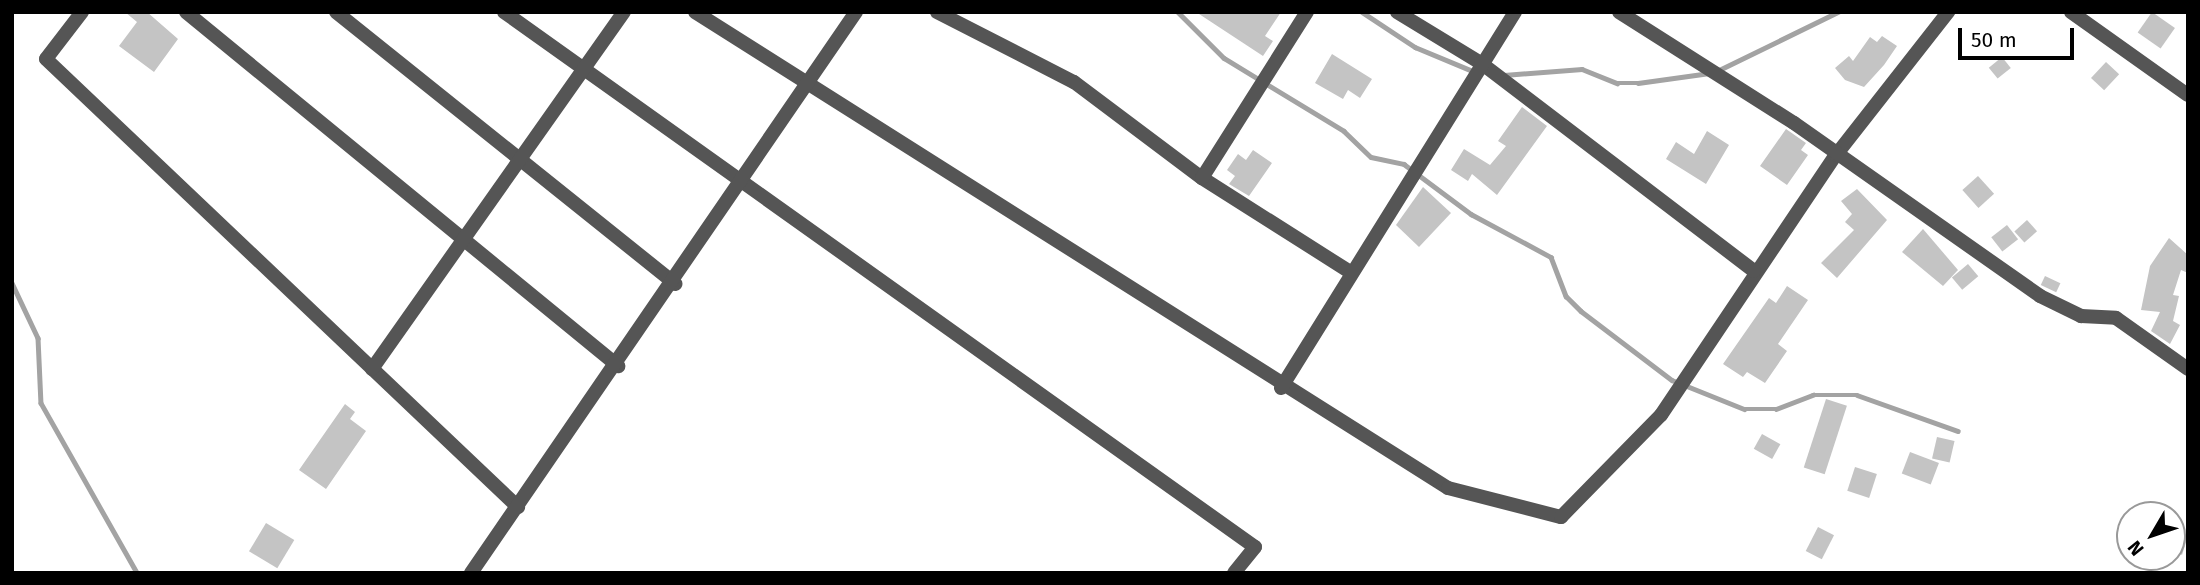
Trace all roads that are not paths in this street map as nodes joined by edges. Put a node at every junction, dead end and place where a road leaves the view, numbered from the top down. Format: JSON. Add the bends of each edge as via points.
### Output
{"nodes":[{"id":1,"x":82,"y":12,"type":"edge"},
{"id":2,"x":186,"y":12,"type":"edge"},
{"id":3,"x":336,"y":12,"type":"edge"},
{"id":4,"x":504,"y":12,"type":"edge"},
{"id":5,"x":624,"y":12,"type":"edge"},
{"id":6,"x":695,"y":12,"type":"edge"},
{"id":7,"x":856,"y":12,"type":"edge"},
{"id":8,"x":937,"y":12,"type":"edge"},
{"id":9,"x":1307,"y":12,"type":"edge"},
{"id":10,"x":1397,"y":12,"type":"edge"},
{"id":11,"x":1515,"y":12,"type":"edge"},
{"id":12,"x":1619,"y":12,"type":"edge"},
{"id":13,"x":1948,"y":12,"type":"edge"},
{"id":14,"x":2071,"y":12,"type":"edge"},
{"id":15,"x":1481,"y":63,"type":"junction"},
{"id":16,"x":586,"y":66,"type":"junction"},
{"id":17,"x":807,"y":84,"type":"junction"},
{"id":18,"x":2188,"y":95,"type":"edge"},
{"id":19,"x":1836,"y":155,"type":"junction"},
{"id":20,"x":520,"y":159,"type":"junction"},
{"id":21,"x":1202,"y":178,"type":"junction"},
{"id":22,"x":744,"y":182,"type":"junction"},
{"id":23,"x":463,"y":240,"type":"junction"},
{"id":24,"x":1754,"y":271,"type":"junction"},
{"id":25,"x":1350,"y":272,"type":"junction"},
{"id":26,"x":674,"y":284,"type":"junction"},
{"id":27,"x":618,"y":366,"type":"junction"},
{"id":28,"x":372,"y":369,"type":"junction"},
{"id":29,"x":2188,"y":369,"type":"edge"},
{"id":30,"x":1281,"y":388,"type":"junction"},
{"id":31,"x":518,"y":508,"type":"junction"},
{"id":32,"x":471,"y":573,"type":"edge"},
{"id":33,"x":1234,"y":573,"type":"edge"}],
"edges":[{"from":1,"to":28,"type":"street","via":[[46,59]]},
{"from":2,"to":23,"type":"street"},
{"from":3,"to":20,"type":"street"},
{"from":4,"to":16,"type":"street"},
{"from":5,"to":16,"type":"street"},
{"from":6,"to":17,"type":"street"},
{"from":7,"to":17,"type":"street"},
{"from":8,"to":21,"type":"street","via":[[1074,82]]},
{"from":9,"to":21,"type":"street"},
{"from":10,"to":15,"type":"street"},
{"from":11,"to":15,"type":"street"},
{"from":12,"to":19,"type":"street"},
{"from":13,"to":19,"type":"street"},
{"from":14,"to":18,"type":"street"},
{"from":15,"to":24,"type":"street"},
{"from":15,"to":25,"type":"street"},
{"from":16,"to":20,"type":"street"},
{"from":16,"to":22,"type":"street"},
{"from":17,"to":22,"type":"street"},
{"from":17,"to":30,"type":"street","via":[[1184,316]]},
{"from":19,"to":24,"type":"street"},
{"from":19,"to":29,"type":"street","via":[[2040,296],[2081,316],[2116,318]]},
{"from":20,"to":23,"type":"street"},
{"from":20,"to":26,"type":"street"},
{"from":21,"to":25,"type":"street"},
{"from":22,"to":26,"type":"street"},
{"from":22,"to":33,"type":"street","via":[[1255,547]]},
{"from":23,"to":27,"type":"street"},
{"from":23,"to":28,"type":"street"},
{"from":24,"to":30,"type":"street","via":[[1661,415],[1561,517],[1448,488]]},
{"from":25,"to":30,"type":"street"},
{"from":26,"to":27,"type":"street"},
{"from":27,"to":31,"type":"street"},
{"from":28,"to":31,"type":"street"},
{"from":31,"to":32,"type":"street"}]}
